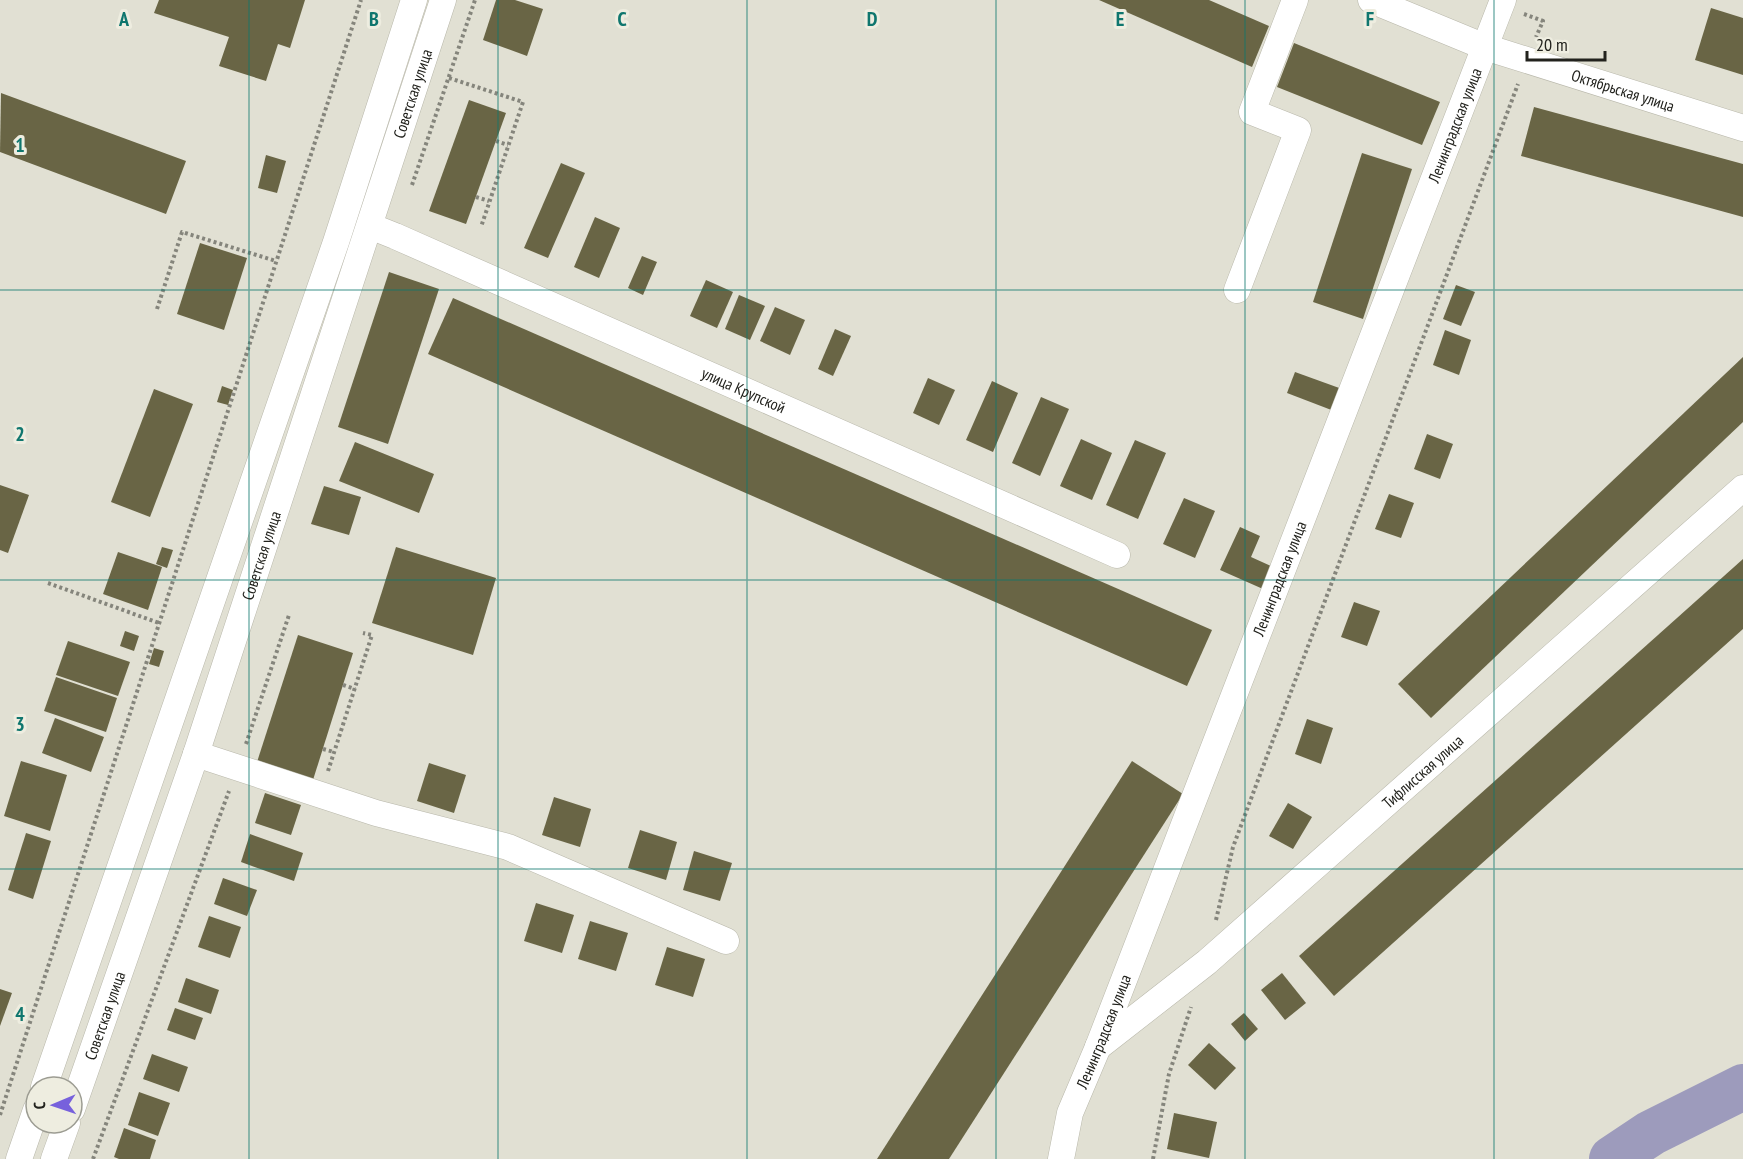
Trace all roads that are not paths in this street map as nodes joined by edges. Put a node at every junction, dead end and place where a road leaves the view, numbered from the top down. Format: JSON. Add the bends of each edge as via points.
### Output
{"nodes":[{"id":1,"x":414,"y":0,"type":"edge"},
{"id":2,"x":443,"y":0,"type":"edge"},
{"id":3,"x":1295,"y":0,"type":"edge"},
{"id":4,"x":1371,"y":0,"type":"edge"},
{"id":5,"x":1503,"y":0,"type":"edge"},
{"id":6,"x":1485,"y":47,"type":"junction"},
{"id":7,"x":1743,"y":128,"type":"edge"},
{"id":8,"x":370,"y":226,"type":"junction"},
{"id":9,"x":1237,"y":290,"type":"dead end"},
{"id":10,"x":1743,"y":488,"type":"edge"},
{"id":11,"x":1116,"y":555,"type":"dead end"},
{"id":12,"x":196,"y":754,"type":"junction"},
{"id":13,"x":726,"y":941,"type":"dead end"},
{"id":14,"x":1098,"y":1047,"type":"junction"},
{"id":15,"x":48,"y":1075,"type":"edge"},
{"id":16,"x":84,"y":1075,"type":"edge"},
{"id":17,"x":27,"y":1135,"type":"edge"},
{"id":18,"x":63,"y":1135,"type":"edge"},
{"id":19,"x":19,"y":1159,"type":"edge"},
{"id":20,"x":54,"y":1159,"type":"edge"},
{"id":21,"x":1061,"y":1159,"type":"edge"}],
"edges":[{"from":1,"to":15,"type":"street","name":"Советская улица","via":[[336,242]]},
{"from":2,"to":8,"type":"street","name":"Советская улица"},
{"from":3,"to":9,"type":"street","via":[[1252,112],[1298,130]]},
{"from":4,"to":6,"type":"street","name":"Октябрьская улица"},
{"from":5,"to":6,"type":"street","name":"Ленинградская улица"},
{"from":6,"to":7,"type":"street","name":"Октябрьская улица"},
{"from":6,"to":14,"type":"street","name":"Ленинградская улица"},
{"from":8,"to":11,"type":"street","name":"улица Крупской"},
{"from":8,"to":12,"type":"street","name":"Советская улица"},
{"from":10,"to":14,"type":"street","name":"Тифлисская улица","via":[[1207,962]]},
{"from":12,"to":13,"type":"street","via":[[376,813],[508,847]]},
{"from":12,"to":16,"type":"street","name":"Советская улица"},
{"from":14,"to":21,"type":"street","name":"Ленинградская улица","via":[[1070,1113]]},
{"from":17,"to":19,"type":"street"},
{"from":18,"to":20,"type":"street"}]}
